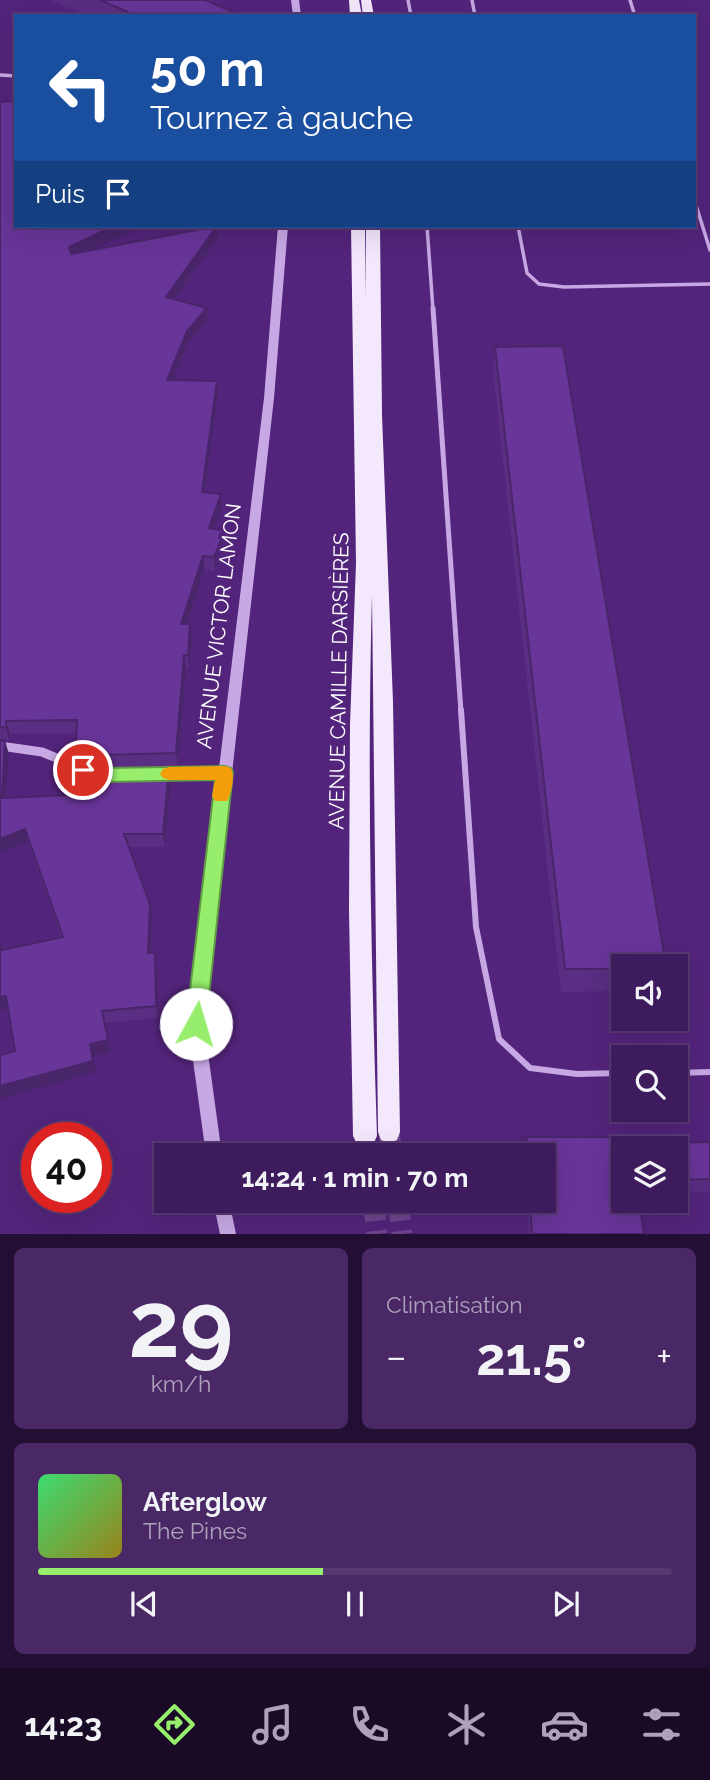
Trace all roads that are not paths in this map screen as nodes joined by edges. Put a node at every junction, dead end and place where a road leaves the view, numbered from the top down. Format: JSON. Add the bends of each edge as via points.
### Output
{"nodes":[{"id":1,"x":696,"y":205,"type":"edge"},
{"id":2,"x":284,"y":228,"type":"edge"},
{"id":3,"x":358,"y":228,"type":"edge"},
{"id":4,"x":373,"y":228,"type":"edge"},
{"id":5,"x":427,"y":228,"type":"edge"},
{"id":6,"x":518,"y":228,"type":"edge"},
{"id":7,"x":710,"y":250,"type":"edge"},
{"id":8,"x":710,"y":284,"type":"edge"},
{"id":9,"x":0,"y":746,"type":"edge"},
{"id":10,"x":95,"y":772,"type":"edge"},
{"id":11,"x":225,"y":772,"type":"junction"},
{"id":12,"x":146,"y":774,"type":"edge"},
{"id":13,"x":611,"y":1073,"type":"edge"},
{"id":14,"x":688,"y":1073,"type":"edge"},
{"id":15,"x":710,"y":1073,"type":"edge"},
{"id":16,"x":389,"y":1132,"type":"tunnel mouth"},
{"id":17,"x":365,"y":1136,"type":"tunnel mouth"},
{"id":18,"x":212,"y":1143,"type":"edge"},
{"id":19,"x":224,"y":1213,"type":"edge"},
{"id":20,"x":228,"y":1234,"type":"edge"}],
"edges":[{"from":1,"to":7,"type":"lane"},
{"from":2,"to":11,"type":"street","name":"AVENUE VICTOR LAMON","via":[[269,398]]},
{"from":3,"to":17,"type":"main road","name":"AVENUE CAMILLE DARSIÈRES","via":[[364,563],[359,909]]},
{"from":4,"to":16,"type":"main road","name":"AVENUE CAMILLE DARSIÈRES"},
{"from":5,"to":13,"type":"lane","via":[[476,927],[499,1038],[530,1068]]},
{"from":6,"to":8,"type":"lane","via":[[527,273],[539,284]]},
{"from":9,"to":10,"type":"street","via":[[42,752]]},
{"from":11,"to":12,"type":"street"},
{"from":11,"to":18,"type":"street","name":"AVENUE VICTOR LAMON","via":[[196,1024]]},
{"from":14,"to":15,"type":"lane"},
{"from":19,"to":20,"type":"street"}]}
